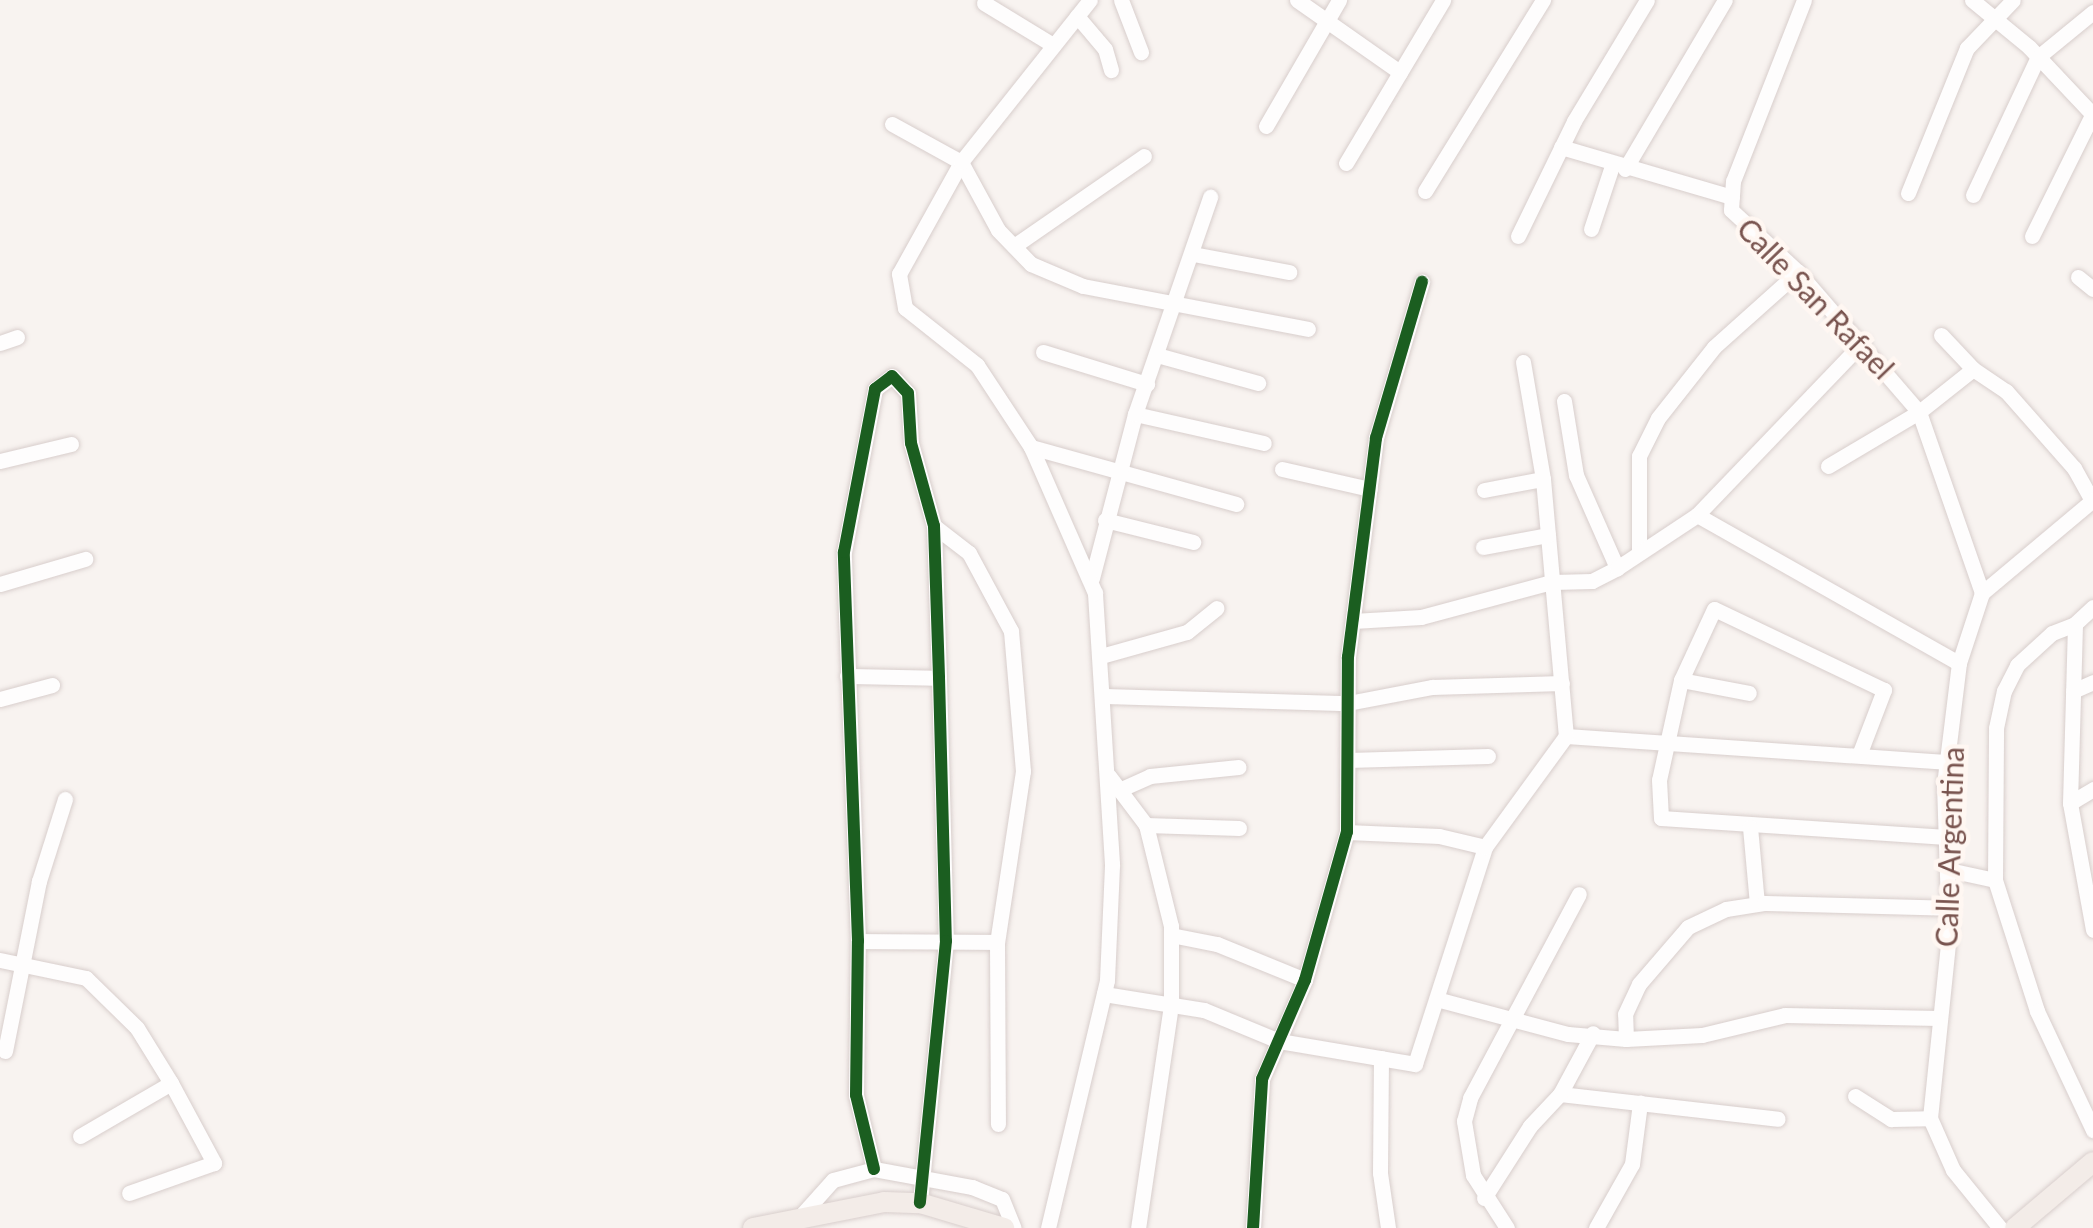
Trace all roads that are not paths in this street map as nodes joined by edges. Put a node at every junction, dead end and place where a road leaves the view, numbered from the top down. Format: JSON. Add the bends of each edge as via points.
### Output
{"nodes":[{"id":1,"x":1090,"y":0,"type":"edge"},
{"id":2,"x":1121,"y":0,"type":"edge"},
{"id":3,"x":1297,"y":0,"type":"edge"},
{"id":4,"x":1339,"y":0,"type":"edge"},
{"id":5,"x":1443,"y":0,"type":"edge"},
{"id":6,"x":1543,"y":0,"type":"edge"},
{"id":7,"x":1647,"y":0,"type":"edge"},
{"id":8,"x":1726,"y":0,"type":"edge"},
{"id":9,"x":1804,"y":0,"type":"edge"},
{"id":10,"x":1972,"y":0,"type":"edge"},
{"id":11,"x":2014,"y":0,"type":"edge"},
{"id":12,"x":984,"y":3,"type":"dead end"},
{"id":13,"x":2093,"y":12,"type":"edge"},
{"id":14,"x":1077,"y":16,"type":"junction"},
{"id":15,"x":1994,"y":18,"type":"junction"},
{"id":16,"x":1326,"y":20,"type":"junction"},
{"id":17,"x":1053,"y":45,"type":"junction"},
{"id":18,"x":1142,"y":52,"type":"dead end"},
{"id":19,"x":2038,"y":57,"type":"junction"},
{"id":20,"x":1112,"y":70,"type":"dead end"},
{"id":21,"x":1400,"y":72,"type":"junction"},
{"id":22,"x":2093,"y":114,"type":"edge"},
{"id":23,"x":892,"y":124,"type":"dead end"},
{"id":24,"x":1266,"y":126,"type":"dead end"},
{"id":25,"x":1562,"y":147,"type":"junction"},
{"id":26,"x":1144,"y":156,"type":"dead end"},
{"id":27,"x":961,"y":162,"type":"junction"},
{"id":28,"x":1346,"y":163,"type":"dead end"},
{"id":29,"x":1619,"y":167,"type":"junction"},
{"id":30,"x":1425,"y":191,"type":"dead end"},
{"id":31,"x":1908,"y":193,"type":"dead end"},
{"id":32,"x":1973,"y":195,"type":"dead end"},
{"id":33,"x":1210,"y":197,"type":"dead end"},
{"id":34,"x":1732,"y":197,"type":"junction"},
{"id":35,"x":1591,"y":230,"type":"dead end"},
{"id":36,"x":1518,"y":236,"type":"dead end"},
{"id":37,"x":2032,"y":236,"type":"dead end"},
{"id":38,"x":1014,"y":246,"type":"junction"},
{"id":39,"x":1192,"y":254,"type":"junction"},
{"id":40,"x":1289,"y":272,"type":"dead end"},
{"id":41,"x":1798,"y":272,"type":"junction"},
{"id":42,"x":2078,"y":278,"type":"dead end"},
{"id":43,"x":1422,"y":282,"type":"dead end"},
{"id":44,"x":2093,"y":289,"type":"edge"},
{"id":45,"x":1174,"y":304,"type":"junction"},
{"id":46,"x":1308,"y":329,"type":"dead end"},
{"id":47,"x":1941,"y":335,"type":"dead end"},
{"id":48,"x":16,"y":338,"type":"dead end"},
{"id":49,"x":1863,"y":342,"type":"junction"},
{"id":50,"x":0,"y":343,"type":"edge"},
{"id":51,"x":1043,"y":352,"type":"dead end"},
{"id":52,"x":1157,"y":356,"type":"junction"},
{"id":53,"x":1523,"y":362,"type":"dead end"},
{"id":54,"x":1972,"y":369,"type":"junction"},
{"id":55,"x":1258,"y":383,"type":"dead end"},
{"id":56,"x":1147,"y":384,"type":"junction"},
{"id":57,"x":1564,"y":400,"type":"dead end"},
{"id":58,"x":1919,"y":412,"type":"junction"},
{"id":59,"x":1135,"y":414,"type":"junction"},
{"id":60,"x":1264,"y":443,"type":"dead end"},
{"id":61,"x":71,"y":444,"type":"dead end"},
{"id":62,"x":1031,"y":448,"type":"junction"},
{"id":63,"x":0,"y":461,"type":"edge"},
{"id":64,"x":1828,"y":466,"type":"dead end"},
{"id":65,"x":1120,"y":469,"type":"junction"},
{"id":66,"x":1282,"y":470,"type":"dead end"},
{"id":67,"x":1542,"y":479,"type":"junction"},
{"id":68,"x":1370,"y":489,"type":"junction"},
{"id":69,"x":1484,"y":490,"type":"dead end"},
{"id":70,"x":2092,"y":500,"type":"edge"},
{"id":71,"x":1236,"y":504,"type":"dead end"},
{"id":72,"x":1698,"y":515,"type":"junction"},
{"id":73,"x":1105,"y":520,"type":"junction"},
{"id":74,"x":934,"y":526,"type":"junction"},
{"id":75,"x":1548,"y":535,"type":"junction"},
{"id":76,"x":1193,"y":542,"type":"dead end"},
{"id":77,"x":1483,"y":547,"type":"dead end"},
{"id":78,"x":1639,"y":550,"type":"junction"},
{"id":79,"x":86,"y":559,"type":"dead end"},
{"id":80,"x":1617,"y":568,"type":"junction"},
{"id":81,"x":1092,"y":578,"type":"junction"},
{"id":82,"x":1552,"y":582,"type":"junction"},
{"id":83,"x":0,"y":584,"type":"edge"},
{"id":84,"x":1982,"y":593,"type":"junction"},
{"id":85,"x":2093,"y":607,"type":"edge"},
{"id":86,"x":1217,"y":608,"type":"dead end"},
{"id":87,"x":1353,"y":621,"type":"junction"},
{"id":88,"x":2074,"y":624,"type":"junction"},
{"id":89,"x":1101,"y":656,"type":"junction"},
{"id":90,"x":1959,"y":664,"type":"junction"},
{"id":91,"x":846,"y":676,"type":"junction"},
{"id":92,"x":939,"y":678,"type":"junction"},
{"id":93,"x":1681,"y":680,"type":"junction"},
{"id":94,"x":2093,"y":682,"type":"edge"},
{"id":95,"x":1562,"y":683,"type":"junction"},
{"id":96,"x":52,"y":685,"type":"dead end"},
{"id":97,"x":2073,"y":692,"type":"junction"},
{"id":98,"x":1749,"y":694,"type":"dead end"},
{"id":99,"x":1105,"y":696,"type":"junction"},
{"id":100,"x":0,"y":699,"type":"edge"},
{"id":101,"x":1348,"y":703,"type":"junction"},
{"id":102,"x":1566,"y":736,"type":"junction"},
{"id":103,"x":1668,"y":742,"type":"junction"},
{"id":104,"x":1859,"y":755,"type":"junction"},
{"id":105,"x":1488,"y":756,"type":"dead end"},
{"id":106,"x":1348,"y":760,"type":"junction"},
{"id":107,"x":1949,"y":762,"type":"junction"},
{"id":108,"x":1239,"y":766,"type":"dead end"},
{"id":109,"x":1109,"y":776,"type":"junction"},
{"id":110,"x":2093,"y":789,"type":"edge"},
{"id":111,"x":1119,"y":790,"type":"junction"},
{"id":112,"x":65,"y":799,"type":"dead end"},
{"id":113,"x":2070,"y":803,"type":"junction"},
{"id":114,"x":1146,"y":826,"type":"junction"},
{"id":115,"x":1750,"y":827,"type":"junction"},
{"id":116,"x":1240,"y":828,"type":"dead end"},
{"id":117,"x":1346,"y":832,"type":"junction"},
{"id":118,"x":1946,"y":838,"type":"junction"},
{"id":119,"x":1484,"y":847,"type":"junction"},
{"id":120,"x":1949,"y":870,"type":"junction"},
{"id":121,"x":2086,"y":874,"type":"edge"},
{"id":122,"x":1995,"y":880,"type":"junction"},
{"id":123,"x":1578,"y":894,"type":"dead end"},
{"id":124,"x":1757,"y":904,"type":"junction"},
{"id":125,"x":1950,"y":908,"type":"junction"},
{"id":126,"x":2093,"y":930,"type":"edge"},
{"id":127,"x":1171,"y":935,"type":"junction"},
{"id":128,"x":946,"y":941,"type":"junction"},
{"id":129,"x":858,"y":942,"type":"junction"},
{"id":130,"x":997,"y":942,"type":"junction"},
{"id":131,"x":0,"y":960,"type":"edge"},
{"id":132,"x":21,"y":960,"type":"junction"},
{"id":133,"x":1306,"y":980,"type":"junction"},
{"id":134,"x":1104,"y":994,"type":"junction"},
{"id":135,"x":1440,"y":1000,"type":"junction"},
{"id":136,"x":1170,"y":1005,"type":"junction"},
{"id":137,"x":1517,"y":1017,"type":"junction"},
{"id":138,"x":1938,"y":1018,"type":"junction"},
{"id":139,"x":1593,"y":1034,"type":"junction"},
{"id":140,"x":1626,"y":1039,"type":"junction"},
{"id":141,"x":1279,"y":1040,"type":"junction"},
{"id":142,"x":5,"y":1052,"type":"dead end"},
{"id":143,"x":1381,"y":1058,"type":"junction"},
{"id":144,"x":172,"y":1083,"type":"junction"},
{"id":145,"x":1560,"y":1094,"type":"junction"},
{"id":146,"x":1855,"y":1096,"type":"dead end"},
{"id":147,"x":1640,"y":1102,"type":"junction"},
{"id":148,"x":1930,"y":1118,"type":"junction"},
{"id":149,"x":1778,"y":1119,"type":"dead end"},
{"id":150,"x":998,"y":1124,"type":"dead end"},
{"id":151,"x":2093,"y":1130,"type":"edge"},
{"id":152,"x":80,"y":1136,"type":"dead end"},
{"id":153,"x":2093,"y":1162,"type":"edge"},
{"id":154,"x":874,"y":1169,"type":"junction"},
{"id":155,"x":924,"y":1174,"type":"junction"},
{"id":156,"x":129,"y":1193,"type":"dead end"},
{"id":157,"x":1484,"y":1198,"type":"junction"},
{"id":158,"x":920,"y":1203,"type":"junction"},
{"id":159,"x":798,"y":1219,"type":"junction"},
{"id":160,"x":752,"y":1228,"type":"edge"},
{"id":161,"x":1004,"y":1228,"type":"edge"},
{"id":162,"x":1014,"y":1228,"type":"edge"},
{"id":163,"x":1048,"y":1228,"type":"edge"},
{"id":164,"x":1138,"y":1228,"type":"edge"},
{"id":165,"x":1253,"y":1228,"type":"edge"},
{"id":166,"x":1388,"y":1228,"type":"edge"},
{"id":167,"x":1506,"y":1228,"type":"edge"},
{"id":168,"x":1596,"y":1228,"type":"edge"},
{"id":169,"x":2000,"y":1228,"type":"edge"},
{"id":170,"x":2014,"y":1228,"type":"edge"}],
"edges":[{"from":1,"to":14,"type":"street"},
{"from":2,"to":18,"type":"street"},
{"from":3,"to":16,"type":"street"},
{"from":4,"to":16,"type":"street"},
{"from":5,"to":21,"type":"street"},
{"from":6,"to":30,"type":"street"},
{"from":7,"to":25,"type":"street"},
{"from":8,"to":29,"type":"street"},
{"from":9,"to":34,"type":"street","name":"Calle San Rafael"},
{"from":10,"to":15,"type":"street"},
{"from":11,"to":15,"type":"street"},
{"from":12,"to":17,"type":"street"},
{"from":13,"to":19,"type":"street"},
{"from":14,"to":17,"type":"street"},
{"from":14,"to":20,"type":"street","via":[[1105,49]]},
{"from":15,"to":19,"type":"street"},
{"from":15,"to":31,"type":"street","via":[[1968,48]]},
{"from":16,"to":21,"type":"street"},
{"from":16,"to":24,"type":"street"},
{"from":17,"to":27,"type":"street"},
{"from":19,"to":22,"type":"street"},
{"from":19,"to":32,"type":"street"},
{"from":21,"to":28,"type":"street"},
{"from":22,"to":37,"type":"street"},
{"from":23,"to":27,"type":"street"},
{"from":25,"to":29,"type":"street"},
{"from":25,"to":36,"type":"street"},
{"from":26,"to":38,"type":"street"},
{"from":27,"to":38,"type":"street"},
{"from":27,"to":62,"type":"street","via":[[899,274],[904,308],[976,364]]},
{"from":29,"to":34,"type":"street"},
{"from":29,"to":35,"type":"street"},
{"from":33,"to":39,"type":"street"},
{"from":34,"to":41,"type":"street","name":"Calle San Rafael","via":[[1731,210]]},
{"from":38,"to":45,"type":"street","via":[[1032,264],[1084,286]]},
{"from":39,"to":40,"type":"street"},
{"from":39,"to":45,"type":"street"},
{"from":41,"to":49,"type":"street","name":"Calle San Rafael"},
{"from":41,"to":78,"type":"street","via":[[1714,347],[1658,418],[1640,456]]},
{"from":42,"to":44,"type":"street"},
{"from":43,"to":68,"type":"street","via":[[1376,438]]},
{"from":45,"to":46,"type":"street"},
{"from":45,"to":52,"type":"street"},
{"from":47,"to":54,"type":"street"},
{"from":48,"to":50,"type":"street"},
{"from":49,"to":58,"type":"street","name":"Calle San Rafael"},
{"from":49,"to":72,"type":"street"},
{"from":51,"to":56,"type":"street"},
{"from":52,"to":55,"type":"street"},
{"from":52,"to":56,"type":"street"},
{"from":53,"to":67,"type":"street"},
{"from":54,"to":58,"type":"street"},
{"from":54,"to":70,"type":"street","via":[[2006,391],[2074,468]]},
{"from":56,"to":59,"type":"street"},
{"from":57,"to":80,"type":"street","via":[[1582,494]]},
{"from":58,"to":64,"type":"street"},
{"from":58,"to":84,"type":"street","name":"Calle San Rafael"},
{"from":59,"to":60,"type":"street"},
{"from":59,"to":65,"type":"street"},
{"from":61,"to":63,"type":"street"},
{"from":62,"to":65,"type":"street"},
{"from":62,"to":81,"type":"street"},
{"from":65,"to":71,"type":"street"},
{"from":65,"to":73,"type":"street"},
{"from":66,"to":68,"type":"street"},
{"from":67,"to":69,"type":"street"},
{"from":67,"to":75,"type":"street"},
{"from":68,"to":87,"type":"street"},
{"from":70,"to":84,"type":"street"},
{"from":72,"to":78,"type":"street"},
{"from":72,"to":90,"type":"street"},
{"from":73,"to":76,"type":"street"},
{"from":73,"to":81,"type":"street"},
{"from":74,"to":91,"type":"street","via":[[911,443],[908,392],[886,376],[875,389],[850,503]]},
{"from":74,"to":92,"type":"street"},
{"from":74,"to":130,"type":"street","via":[[969,554],[1011,631],[1023,771]]},
{"from":75,"to":77,"type":"street"},
{"from":75,"to":82,"type":"street"},
{"from":78,"to":80,"type":"street"},
{"from":79,"to":83,"type":"street"},
{"from":80,"to":82,"type":"street","via":[[1592,581]]},
{"from":81,"to":89,"type":"street"},
{"from":82,"to":87,"type":"street","via":[[1421,616]]},
{"from":82,"to":95,"type":"street"},
{"from":84,"to":90,"type":"street","name":"Calle Argentina"},
{"from":85,"to":88,"type":"street"},
{"from":86,"to":89,"type":"street","via":[[1187,632]]},
{"from":87,"to":101,"type":"street"},
{"from":88,"to":97,"type":"street"},
{"from":88,"to":122,"type":"street","via":[[2052,633],[2017,665],[2004,691],[1996,728]]},
{"from":89,"to":99,"type":"street"},
{"from":90,"to":107,"type":"street","name":"Calle Argentina"},
{"from":91,"to":92,"type":"street"},
{"from":91,"to":129,"type":"street"},
{"from":92,"to":128,"type":"street"},
{"from":93,"to":98,"type":"street"},
{"from":93,"to":103,"type":"street"},
{"from":93,"to":104,"type":"street","via":[[1714,609],[1884,690]]},
{"from":94,"to":97,"type":"street"},
{"from":95,"to":101,"type":"street","via":[[1432,687]]},
{"from":95,"to":102,"type":"street"},
{"from":96,"to":100,"type":"street"},
{"from":97,"to":113,"type":"street"},
{"from":99,"to":101,"type":"street"},
{"from":99,"to":109,"type":"street"},
{"from":101,"to":106,"type":"street"},
{"from":102,"to":103,"type":"street"},
{"from":102,"to":119,"type":"street"},
{"from":103,"to":104,"type":"street"},
{"from":103,"to":115,"type":"street","via":[[1660,818]]},
{"from":104,"to":107,"type":"street"},
{"from":105,"to":106,"type":"street"},
{"from":106,"to":117,"type":"street"},
{"from":107,"to":118,"type":"street","name":"Calle Argentina"},
{"from":108,"to":111,"type":"street","via":[[1150,776]]},
{"from":109,"to":111,"type":"street"},
{"from":109,"to":134,"type":"street","via":[[1112,864]]},
{"from":110,"to":113,"type":"street"},
{"from":111,"to":114,"type":"street"},
{"from":112,"to":132,"type":"street"},
{"from":113,"to":121,"type":"street"},
{"from":114,"to":116,"type":"street"},
{"from":114,"to":127,"type":"street"},
{"from":115,"to":118,"type":"street"},
{"from":115,"to":124,"type":"street"},
{"from":117,"to":119,"type":"street","via":[[1439,836]]},
{"from":117,"to":133,"type":"street"},
{"from":118,"to":120,"type":"street","name":"Calle Argentina"},
{"from":119,"to":135,"type":"street"},
{"from":120,"to":122,"type":"street"},
{"from":120,"to":125,"type":"street","name":"Calle Argentina"},
{"from":121,"to":126,"type":"street"},
{"from":122,"to":151,"type":"street","via":[[2037,1011]]},
{"from":123,"to":137,"type":"street"},
{"from":124,"to":125,"type":"street"},
{"from":124,"to":140,"type":"street","via":[[1688,927],[1640,984],[1625,1014]]},
{"from":125,"to":138,"type":"street","name":"Calle Argentina"},
{"from":127,"to":133,"type":"street","via":[[1217,944]]},
{"from":127,"to":136,"type":"street"},
{"from":128,"to":129,"type":"street"},
{"from":128,"to":130,"type":"street"},
{"from":128,"to":155,"type":"street"},
{"from":129,"to":154,"type":"street","via":[[856,1095]]},
{"from":130,"to":150,"type":"street"},
{"from":131,"to":132,"type":"street"},
{"from":132,"to":142,"type":"street"},
{"from":132,"to":144,"type":"street","via":[[86,978],[137,1028]]},
{"from":133,"to":141,"type":"street"},
{"from":134,"to":136,"type":"street"},
{"from":134,"to":163,"type":"street"},
{"from":135,"to":137,"type":"street"},
{"from":135,"to":143,"type":"street","via":[[1414,1064]]},
{"from":136,"to":141,"type":"street","via":[[1204,1010]]},
{"from":136,"to":164,"type":"street"},
{"from":137,"to":139,"type":"street","via":[[1568,1034]]},
{"from":137,"to":157,"type":"street","via":[[1486,1065],[1464,1121],[1464,1151]]},
{"from":138,"to":140,"type":"street","via":[[1785,1014],[1702,1035]]},
{"from":138,"to":148,"type":"street","name":"Calle Argentina"},
{"from":139,"to":140,"type":"street"},
{"from":139,"to":145,"type":"street"},
{"from":141,"to":143,"type":"street"},
{"from":141,"to":165,"type":"street","via":[[1262,1079]]},
{"from":143,"to":166,"type":"street","via":[[1380,1172]]},
{"from":144,"to":152,"type":"street"},
{"from":144,"to":156,"type":"street","via":[[214,1163]]},
{"from":145,"to":147,"type":"street"},
{"from":145,"to":157,"type":"street","via":[[1530,1126]]},
{"from":146,"to":148,"type":"street","via":[[1892,1119]]},
{"from":147,"to":149,"type":"street"},
{"from":147,"to":168,"type":"street","via":[[1632,1164]]},
{"from":148,"to":169,"type":"street","name":"Calle Argentina","via":[[1953,1170]]},
{"from":153,"to":170,"type":"main road"},
{"from":154,"to":155,"type":"street"},
{"from":154,"to":159,"type":"street","via":[[833,1180]]},
{"from":155,"to":158,"type":"street"},
{"from":155,"to":162,"type":"street","via":[[1002,1199]]},
{"from":157,"to":167,"type":"street"},
{"from":158,"to":159,"type":"main road","via":[[846,1206]]},
{"from":158,"to":161,"type":"main road"},
{"from":159,"to":160,"type":"main road"}]}
